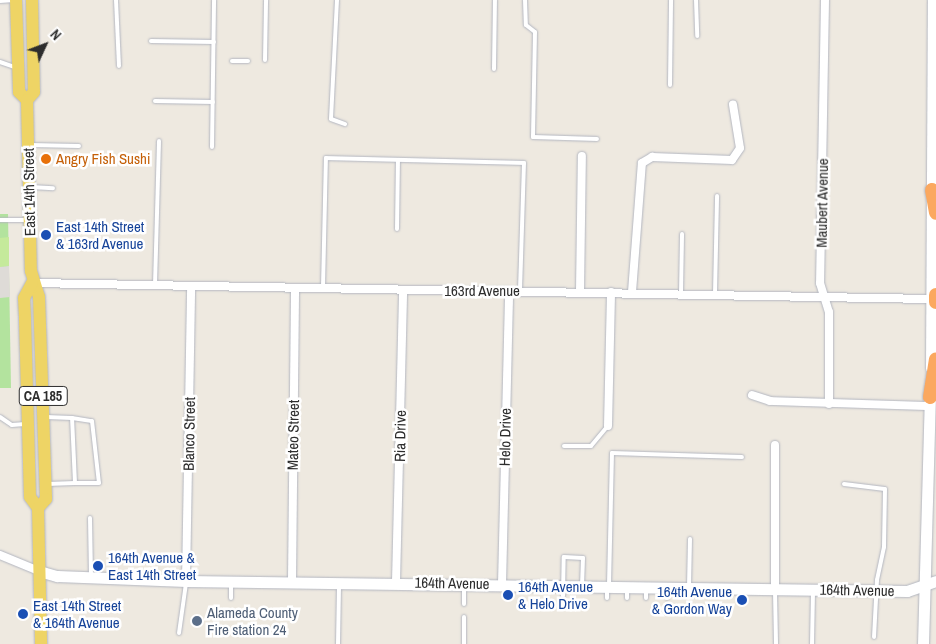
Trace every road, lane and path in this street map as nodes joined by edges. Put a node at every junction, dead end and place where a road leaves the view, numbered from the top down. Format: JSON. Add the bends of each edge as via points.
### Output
{"nodes":[{"id":1,"x":0,"y":0,"type":"edge"},
{"id":2,"x":15,"y":0,"type":"edge"},
{"id":3,"x":32,"y":0,"type":"edge"},
{"id":4,"x":116,"y":0,"type":"edge"},
{"id":5,"x":214,"y":0,"type":"edge"},
{"id":6,"x":266,"y":0,"type":"edge"},
{"id":7,"x":337,"y":0,"type":"edge"},
{"id":8,"x":495,"y":0,"type":"edge"},
{"id":9,"x":525,"y":0,"type":"edge"},
{"id":10,"x":671,"y":0,"type":"edge"},
{"id":11,"x":696,"y":0,"type":"edge"},
{"id":12,"x":825,"y":0,"type":"edge"},
{"id":13,"x":933,"y":0,"type":"edge"},
{"id":14,"x":697,"y":36,"type":"dead end"},
{"id":15,"x":151,"y":41,"type":"dead end"},
{"id":16,"x":214,"y":42,"type":"junction"},
{"id":17,"x":265,"y":60,"type":"dead end"},
{"id":18,"x":232,"y":61,"type":"dead end"},
{"id":19,"x":248,"y":61,"type":"dead end"},
{"id":20,"x":0,"y":62,"type":"edge"},
{"id":21,"x":119,"y":66,"type":"dead end"},
{"id":22,"x":19,"y":68,"type":"junction"},
{"id":23,"x":494,"y":69,"type":"dead end"},
{"id":24,"x":670,"y":85,"type":"dead end"},
{"id":25,"x":27,"y":100,"type":"junction"},
{"id":26,"x":155,"y":101,"type":"dead end"},
{"id":27,"x":212,"y":102,"type":"junction"},
{"id":28,"x":734,"y":105,"type":"dead end"},
{"id":29,"x":345,"y":124,"type":"dead end"},
{"id":30,"x":159,"y":140,"type":"dead end"},
{"id":31,"x":597,"y":140,"type":"dead end"},
{"id":32,"x":28,"y":145,"type":"junction"},
{"id":33,"x":79,"y":146,"type":"dead end"},
{"id":34,"x":212,"y":147,"type":"dead end"},
{"id":35,"x":582,"y":156,"type":"dead end"},
{"id":36,"x":398,"y":160,"type":"junction"},
{"id":37,"x":29,"y":187,"type":"junction"},
{"id":38,"x":53,"y":188,"type":"dead end"},
{"id":39,"x":932,"y":190,"type":"junction"},
{"id":40,"x":717,"y":196,"type":"dead end"},
{"id":41,"x":936,"y":214,"type":"edge"},
{"id":42,"x":0,"y":220,"type":"edge"},
{"id":43,"x":30,"y":220,"type":"junction"},
{"id":44,"x":397,"y":229,"type":"dead end"},
{"id":45,"x":682,"y":234,"type":"dead end"},
{"id":46,"x":32,"y":283,"type":"junction"},
{"id":47,"x":155,"y":287,"type":"junction"},
{"id":48,"x":191,"y":288,"type":"junction"},
{"id":49,"x":580,"y":290,"type":"junction"},
{"id":50,"x":295,"y":291,"type":"junction"},
{"id":51,"x":323,"y":291,"type":"junction"},
{"id":52,"x":403,"y":291,"type":"junction"},
{"id":53,"x":509,"y":291,"type":"junction"},
{"id":54,"x":520,"y":291,"type":"junction"},
{"id":55,"x":611,"y":292,"type":"junction"},
{"id":56,"x":632,"y":292,"type":"junction"},
{"id":57,"x":681,"y":294,"type":"junction"},
{"id":58,"x":715,"y":294,"type":"junction"},
{"id":59,"x":824,"y":297,"type":"junction"},
{"id":60,"x":935,"y":299,"type":"edge"},
{"id":61,"x":936,"y":359,"type":"edge"},
{"id":62,"x":752,"y":395,"type":"dead end"},
{"id":63,"x":930,"y":401,"type":"junction"},
{"id":64,"x":829,"y":404,"type":"junction"},
{"id":65,"x":0,"y":417,"type":"edge"},
{"id":66,"x":44,"y":417,"type":"junction"},
{"id":67,"x":72,"y":418,"type":"junction"},
{"id":68,"x":28,"y":424,"type":"junction"},
{"id":69,"x":608,"y":426,"type":"joint"},
{"id":70,"x":774,"y":445,"type":"dead end"},
{"id":71,"x":564,"y":446,"type":"dead end"},
{"id":72,"x":742,"y":457,"type":"dead end"},
{"id":73,"x":75,"y":483,"type":"junction"},
{"id":74,"x":45,"y":484,"type":"junction"},
{"id":75,"x":844,"y":484,"type":"dead end"},
{"id":76,"x":38,"y":508,"type":"junction"},
{"id":77,"x":90,"y":518,"type":"dead end"},
{"id":78,"x":927,"y":521,"type":"junction"},
{"id":79,"x":936,"y":534,"type":"edge"},
{"id":80,"x":690,"y":539,"type":"dead end"},
{"id":81,"x":0,"y":555,"type":"edge"},
{"id":82,"x":39,"y":571,"type":"junction"},
{"id":83,"x":91,"y":577,"type":"junction"},
{"id":84,"x":231,"y":579,"type":"junction"},
{"id":85,"x":186,"y":580,"type":"junction"},
{"id":86,"x":292,"y":580,"type":"junction"},
{"id":87,"x":339,"y":580,"type":"junction"},
{"id":88,"x":396,"y":582,"type":"junction"},
{"id":89,"x":464,"y":583,"type":"junction"},
{"id":90,"x":502,"y":584,"type":"junction"},
{"id":91,"x":931,"y":584,"type":"edge"},
{"id":92,"x":608,"y":585,"type":"junction"},
{"id":93,"x":627,"y":586,"type":"junction"},
{"id":94,"x":689,"y":587,"type":"junction"},
{"id":95,"x":584,"y":589,"type":"junction"},
{"id":96,"x":775,"y":589,"type":"junction"},
{"id":97,"x":813,"y":589,"type":"junction"},
{"id":98,"x":876,"y":590,"type":"junction"},
{"id":99,"x":563,"y":591,"type":"junction"},
{"id":100,"x":231,"y":598,"type":"dead end"},
{"id":101,"x":607,"y":598,"type":"dead end"},
{"id":102,"x":627,"y":598,"type":"dead end"},
{"id":103,"x":464,"y":604,"type":"dead end"},
{"id":104,"x":464,"y":617,"type":"dead end"},
{"id":105,"x":179,"y":633,"type":"dead end"},
{"id":106,"x":874,"y":637,"type":"dead end"},
{"id":107,"x":41,"y":644,"type":"edge"},
{"id":108,"x":338,"y":644,"type":"edge"},
{"id":109,"x":464,"y":644,"type":"edge"},
{"id":110,"x":776,"y":644,"type":"edge"},
{"id":111,"x":812,"y":644,"type":"edge"},
{"id":112,"x":923,"y":644,"type":"edge"}],
"edges":[{"from":1,"to":2,"type":"lane"},
{"from":2,"to":22,"type":"main road","name":"East 14th Street","number":"CA 185"},
{"from":3,"to":25,"type":"main road","name":"East 14th Street","number":"CA 185","via":[[34,92]]},
{"from":4,"to":21,"type":"lane"},
{"from":5,"to":16,"type":"lane"},
{"from":6,"to":17,"type":"lane"},
{"from":7,"to":29,"type":"lane","via":[[331,120]]},
{"from":8,"to":23,"type":"lane"},
{"from":9,"to":31,"type":"lane","via":[[526,25],[535,32],[533,137]]},
{"from":10,"to":24,"type":"lane"},
{"from":11,"to":14,"type":"lane"},
{"from":12,"to":59,"type":"street","name":"Maubert Avenue"},
{"from":13,"to":39,"type":"street"},
{"from":15,"to":16,"type":"lane"},
{"from":16,"to":27,"type":"lane"},
{"from":18,"to":19,"type":"lane"},
{"from":20,"to":22,"type":"lane"},
{"from":22,"to":25,"type":"main road","name":"East 14th Street","number":"CA 185","via":[[19,92]]},
{"from":25,"to":32,"type":"main road","name":"East 14th Street","number":"CA 185"},
{"from":26,"to":27,"type":"lane"},
{"from":27,"to":34,"type":"lane"},
{"from":28,"to":56,"type":"street","via":[[740,148],[732,160],[652,157],[642,163]]},
{"from":30,"to":47,"type":"lane"},
{"from":32,"to":33,"type":"lane"},
{"from":32,"to":37,"type":"main road","name":"East 14th Street","number":"CA 185"},
{"from":35,"to":49,"type":"street"},
{"from":36,"to":44,"type":"lane"},
{"from":36,"to":51,"type":"lane","via":[[326,158]]},
{"from":36,"to":54,"type":"lane","via":[[524,163]]},
{"from":37,"to":38,"type":"lane"},
{"from":37,"to":43,"type":"main road","name":"East 14th Street","number":"CA 185"},
{"from":39,"to":41,"type":"highway"},
{"from":39,"to":60,"type":"street"},
{"from":40,"to":58,"type":"lane"},
{"from":42,"to":43,"type":"lane"},
{"from":43,"to":46,"type":"main road","name":"East 14th Street","number":"CA 185"},
{"from":45,"to":57,"type":"lane"},
{"from":46,"to":47,"type":"street","name":"163rd Avenue"},
{"from":46,"to":66,"type":"main road","name":"East 14th Street","number":"CA 185","via":[[39,297]]},
{"from":46,"to":68,"type":"main road","name":"East 14th Street","number":"CA 185","via":[[24,298]]},
{"from":47,"to":48,"type":"street","name":"163rd Avenue"},
{"from":48,"to":50,"type":"street","name":"163rd Avenue"},
{"from":48,"to":85,"type":"street","name":"Blanco Street"},
{"from":49,"to":54,"type":"street","name":"163rd Avenue"},
{"from":49,"to":55,"type":"street","name":"163rd Avenue"},
{"from":50,"to":51,"type":"street","name":"163rd Avenue"},
{"from":50,"to":86,"type":"street","name":"Mateo Street"},
{"from":51,"to":52,"type":"street","name":"163rd Avenue"},
{"from":52,"to":53,"type":"street","name":"163rd Avenue"},
{"from":52,"to":88,"type":"street","name":"Ria Drive"},
{"from":53,"to":54,"type":"street","name":"163rd Avenue"},
{"from":53,"to":90,"type":"street","name":"Helo Drive"},
{"from":55,"to":56,"type":"street","name":"163rd Avenue"},
{"from":55,"to":69,"type":"street"},
{"from":56,"to":57,"type":"street","name":"163rd Avenue"},
{"from":57,"to":58,"type":"street","name":"163rd Avenue"},
{"from":58,"to":59,"type":"street","name":"163rd Avenue"},
{"from":59,"to":60,"type":"street","name":"163rd Avenue"},
{"from":59,"to":64,"type":"street","name":"Maubert Avenue","via":[[830,312]]},
{"from":60,"to":63,"type":"street"},
{"from":61,"to":63,"type":"highway"},
{"from":62,"to":64,"type":"street","via":[[770,401]]},
{"from":63,"to":64,"type":"street"},
{"from":63,"to":78,"type":"street"},
{"from":65,"to":68,"type":"lane","via":[[12,425]]},
{"from":66,"to":67,"type":"lane"},
{"from":66,"to":74,"type":"main road","name":"East 14th Street","number":"CA 185"},
{"from":67,"to":73,"type":"lane"},
{"from":67,"to":73,"type":"lane","via":[[92,421],[99,483]]},
{"from":68,"to":76,"type":"main road","name":"East 14th Street","number":"CA 185","via":[[30,497]]},
{"from":69,"to":71,"type":"lane","via":[[591,446]]},
{"from":70,"to":96,"type":"street"},
{"from":72,"to":92,"type":"lane","via":[[612,453]]},
{"from":73,"to":74,"type":"lane"},
{"from":74,"to":76,"type":"main road","name":"East 14th Street","number":"CA 185","via":[[46,499]]},
{"from":75,"to":98,"type":"lane","via":[[885,489],[884,547]]},
{"from":76,"to":82,"type":"main road","name":"East 14th Street","number":"CA 185"},
{"from":77,"to":83,"type":"lane"},
{"from":78,"to":79,"type":"street"},
{"from":78,"to":91,"type":"street"},
{"from":80,"to":94,"type":"lane"},
{"from":81,"to":82,"type":"street","name":"164th Avenue"},
{"from":82,"to":83,"type":"street","name":"164th Avenue"},
{"from":82,"to":107,"type":"main road","name":"East 14th Street","number":"CA 185"},
{"from":83,"to":85,"type":"street","name":"164th Avenue"},
{"from":84,"to":85,"type":"street","name":"164th Avenue"},
{"from":84,"to":86,"type":"street","name":"164th Avenue"},
{"from":84,"to":100,"type":"lane"},
{"from":85,"to":105,"type":"lane"},
{"from":86,"to":87,"type":"street","name":"164th Avenue"},
{"from":87,"to":88,"type":"street","name":"164th Avenue"},
{"from":87,"to":108,"type":"lane"},
{"from":88,"to":89,"type":"street","name":"164th Avenue","via":[[415,588]]},
{"from":89,"to":90,"type":"street","name":"164th Avenue"},
{"from":89,"to":103,"type":"lane"},
{"from":90,"to":99,"type":"street","name":"164th Avenue"},
{"from":91,"to":98,"type":"street","name":"164th Avenue"},
{"from":91,"to":112,"type":"street"},
{"from":92,"to":93,"type":"street","name":"164th Avenue"},
{"from":92,"to":95,"type":"street","name":"164th Avenue"},
{"from":92,"to":101,"type":"lane"},
{"from":93,"to":94,"type":"street","name":"164th Avenue","via":[[646,592]]},
{"from":93,"to":102,"type":"lane"},
{"from":94,"to":96,"type":"street","name":"164th Avenue"},
{"from":95,"to":99,"type":"street","name":"164th Avenue"},
{"from":95,"to":99,"type":"lane","via":[[583,558],[564,557]]},
{"from":96,"to":97,"type":"street","name":"164th Avenue"},
{"from":96,"to":110,"type":"lane"},
{"from":97,"to":98,"type":"street","name":"164th Avenue"},
{"from":97,"to":111,"type":"lane"},
{"from":98,"to":106,"type":"lane"},
{"from":104,"to":109,"type":"lane"}]}
